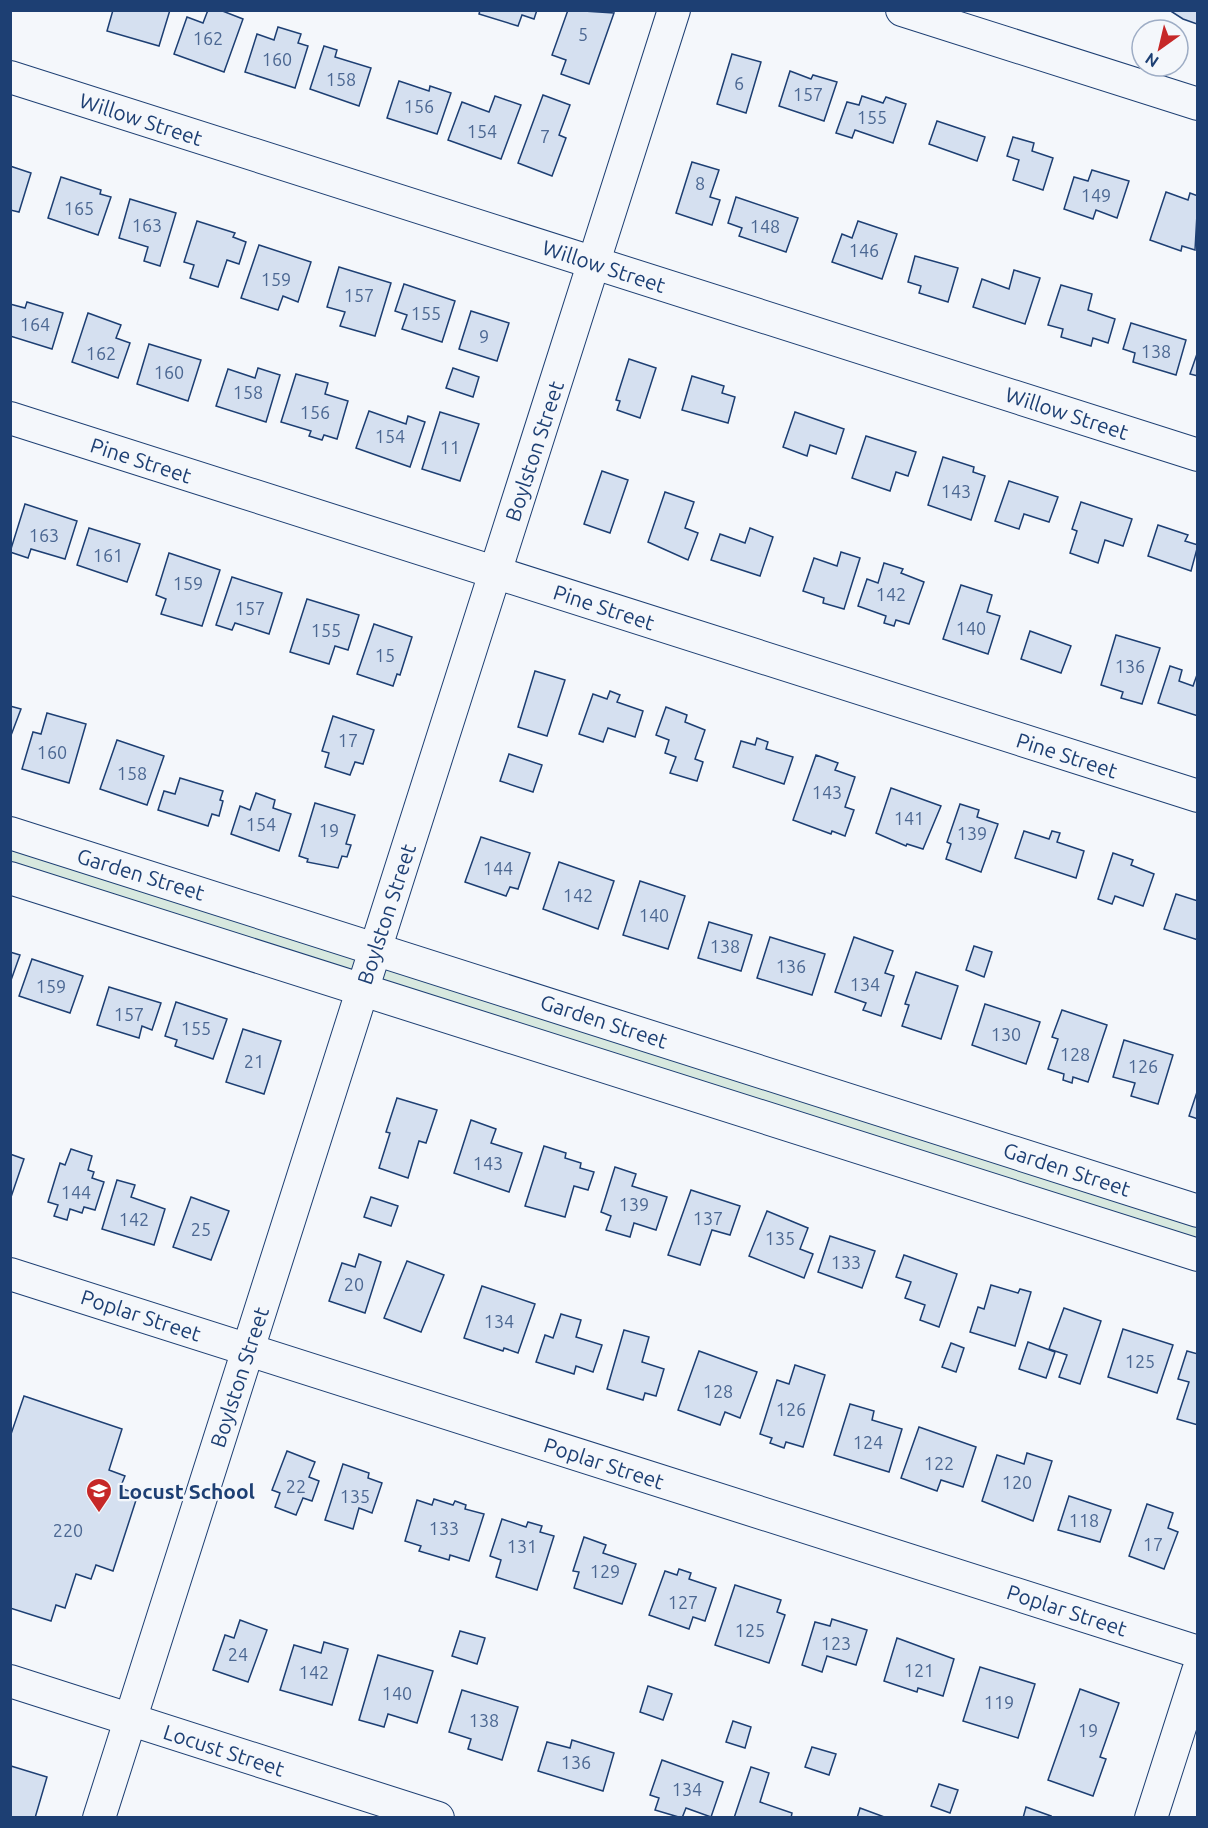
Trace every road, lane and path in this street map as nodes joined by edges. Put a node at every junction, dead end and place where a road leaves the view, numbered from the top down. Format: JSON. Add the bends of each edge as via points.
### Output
{"nodes":[{"id":1,"x":674,"y":10,"type":"edge"},
{"id":2,"x":902,"y":10,"type":"edge"},
{"id":3,"x":10,"y":77,"type":"edge"},
{"id":4,"x":1197,"y":104,"type":"edge"},
{"id":5,"x":594,"y":262,"type":"junction"},
{"id":6,"x":10,"y":418,"type":"edge"},
{"id":7,"x":1197,"y":455,"type":"edge"},
{"id":8,"x":496,"y":573,"type":"junction"},
{"id":9,"x":1197,"y":796,"type":"edge"},
{"id":10,"x":24,"y":838,"type":"edge"},
{"id":11,"x":19,"y":881,"type":"edge"},
{"id":12,"x":375,"y":948,"type":"junction"},
{"id":13,"x":362,"y":990,"type":"junction"},
{"id":14,"x":867,"y":1105,"type":"junction"},
{"id":15,"x":856,"y":1146,"type":"junction"},
{"id":16,"x":1197,"y":1211,"type":"edge"},
{"id":17,"x":1197,"y":1255,"type":"edge"},
{"id":18,"x":10,"y":1274,"type":"edge"},
{"id":19,"x":248,"y":1350,"type":"junction"},
{"id":20,"x":1197,"y":1652,"type":"edge"},
{"id":21,"x":1197,"y":1671,"type":"edge"},
{"id":22,"x":10,"y":1682,"type":"edge"},
{"id":23,"x":130,"y":1720,"type":"junction"},
{"id":24,"x":99,"y":1818,"type":"edge"},
{"id":25,"x":438,"y":1818,"type":"edge"},
{"id":26,"x":1151,"y":1818,"type":"edge"}],
"edges":[{"from":1,"to":5,"type":"street","name":"Boylston Street"},
{"from":2,"to":4,"type":"street"},
{"from":3,"to":5,"type":"street","name":"Willow Street"},
{"from":5,"to":7,"type":"street","name":"Willow Street"},
{"from":5,"to":8,"type":"street","name":"Boylston Street"},
{"from":6,"to":8,"type":"street","name":"Pine Street"},
{"from":8,"to":9,"type":"street","name":"Pine Street"},
{"from":8,"to":12,"type":"street","name":"Boylston Street"},
{"from":10,"to":11,"type":"street"},
{"from":10,"to":12,"type":"street","name":"Garden Street"},
{"from":11,"to":13,"type":"street","name":"Garden Street"},
{"from":12,"to":13,"type":"street","name":"Boylston Street"},
{"from":12,"to":14,"type":"street","name":"Garden Street"},
{"from":13,"to":15,"type":"street","name":"Garden Street"},
{"from":13,"to":19,"type":"street","name":"Boylston Street"},
{"from":14,"to":15,"type":"street"},
{"from":14,"to":16,"type":"street","name":"Garden Street"},
{"from":15,"to":17,"type":"street","name":"Garden Street"},
{"from":18,"to":19,"type":"street","name":"Poplar Street"},
{"from":19,"to":20,"type":"street","name":"Poplar Street"},
{"from":19,"to":23,"type":"street","name":"Boylston Street"},
{"from":21,"to":26,"type":"street"},
{"from":22,"to":23,"type":"street","name":"Locust Street"},
{"from":23,"to":24,"type":"street","name":"Boylston Street"},
{"from":23,"to":25,"type":"street","name":"Locust Street"}]}
